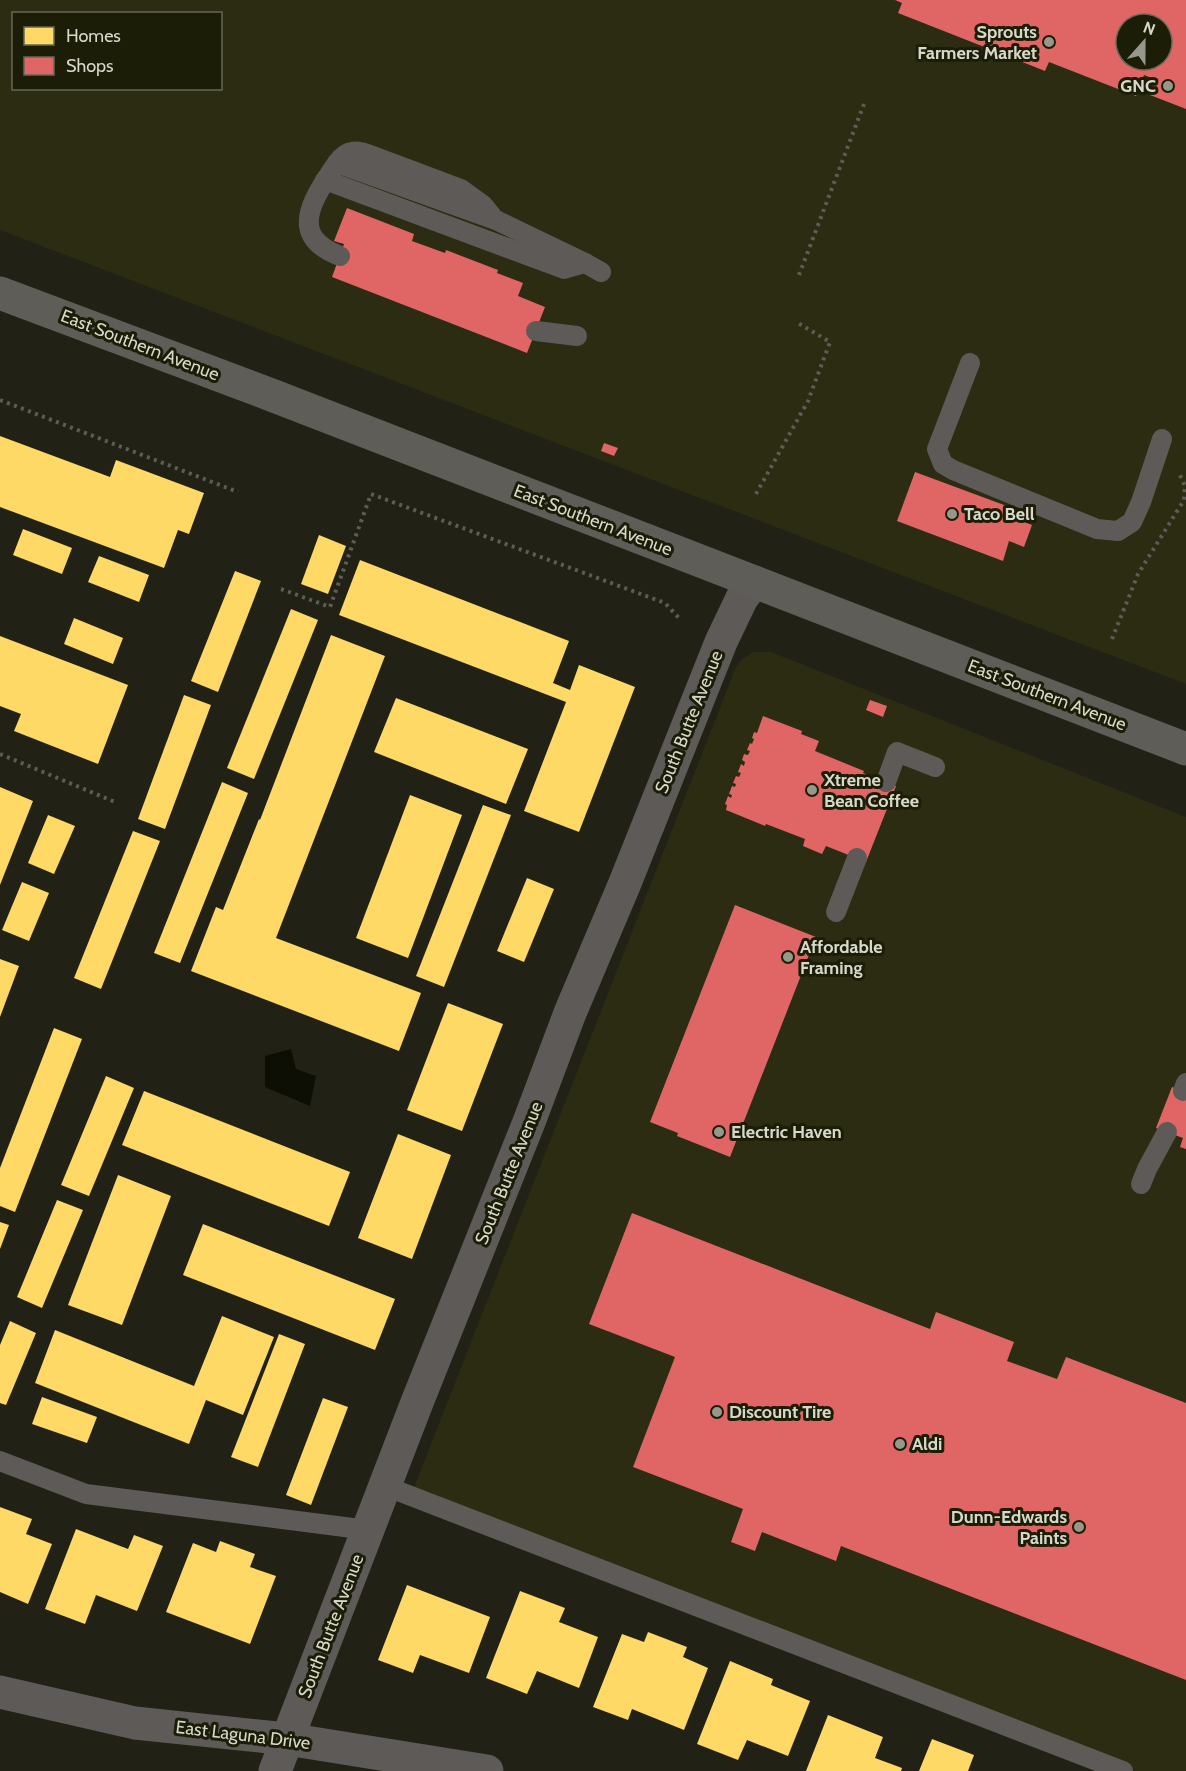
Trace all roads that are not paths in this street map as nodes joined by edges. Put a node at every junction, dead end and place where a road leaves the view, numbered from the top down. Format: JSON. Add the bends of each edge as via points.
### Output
{"nodes":[{"id":1,"x":325,"y":180,"type":"junction"},
{"id":2,"x":340,"y":256,"type":"dead end"},
{"id":3,"x":0,"y":293,"type":"edge"},
{"id":4,"x":536,"y":331,"type":"dead end"},
{"id":5,"x":577,"y":336,"type":"dead end"},
{"id":6,"x":970,"y":363,"type":"dead end"},
{"id":7,"x":1162,"y":439,"type":"dead end"},
{"id":8,"x":754,"y":582,"type":"junction"},
{"id":9,"x":1186,"y":748,"type":"edge"},
{"id":10,"x":935,"y":767,"type":"dead end"},
{"id":11,"x":886,"y":782,"type":"dead end"},
{"id":12,"x":856,"y":858,"type":"dead end"},
{"id":13,"x":836,"y":912,"type":"dead end"},
{"id":14,"x":1167,"y":1132,"type":"dead end"},
{"id":15,"x":1142,"y":1184,"type":"dead end"},
{"id":16,"x":0,"y":1461,"type":"edge"},
{"id":17,"x":386,"y":1486,"type":"junction"},
{"id":18,"x":368,"y":1530,"type":"junction"},
{"id":19,"x":0,"y":1692,"type":"edge"},
{"id":20,"x":287,"y":1738,"type":"junction"},
{"id":21,"x":275,"y":1771,"type":"edge"},
{"id":22,"x":487,"y":1771,"type":"edge"},
{"id":23,"x":1123,"y":1771,"type":"edge"}],
"edges":[{"from":1,"to":1,"type":"lane","via":[[564,269],[593,268],[496,220],[337,163]]},
{"from":1,"to":2,"type":"lane","via":[[308,216],[309,230],[315,241]]},
{"from":3,"to":8,"type":"main road","name":"East Southern Avenue"},
{"from":4,"to":5,"type":"lane"},
{"from":6,"to":7,"type":"lane","via":[[937,449],[943,464],[1097,529],[1118,531],[1132,522]]},
{"from":8,"to":9,"type":"main road","name":"East Southern Avenue"},
{"from":8,"to":17,"type":"street","name":"South Butte Avenue","via":[[721,642],[570,1013]]},
{"from":10,"to":11,"type":"lane","via":[[897,752]]},
{"from":12,"to":13,"type":"lane"},
{"from":14,"to":15,"type":"lane"},
{"from":16,"to":18,"type":"lane","via":[[86,1494]]},
{"from":17,"to":18,"type":"street","name":"South Butte Avenue"},
{"from":17,"to":23,"type":"lane"},
{"from":18,"to":20,"type":"street","name":"South Butte Avenue"},
{"from":19,"to":20,"type":"street","name":"East Laguna Drive","via":[[135,1723]]},
{"from":20,"to":21,"type":"street","name":"South Butte Avenue"},
{"from":20,"to":22,"type":"street","name":"East Laguna Drive"}]}
